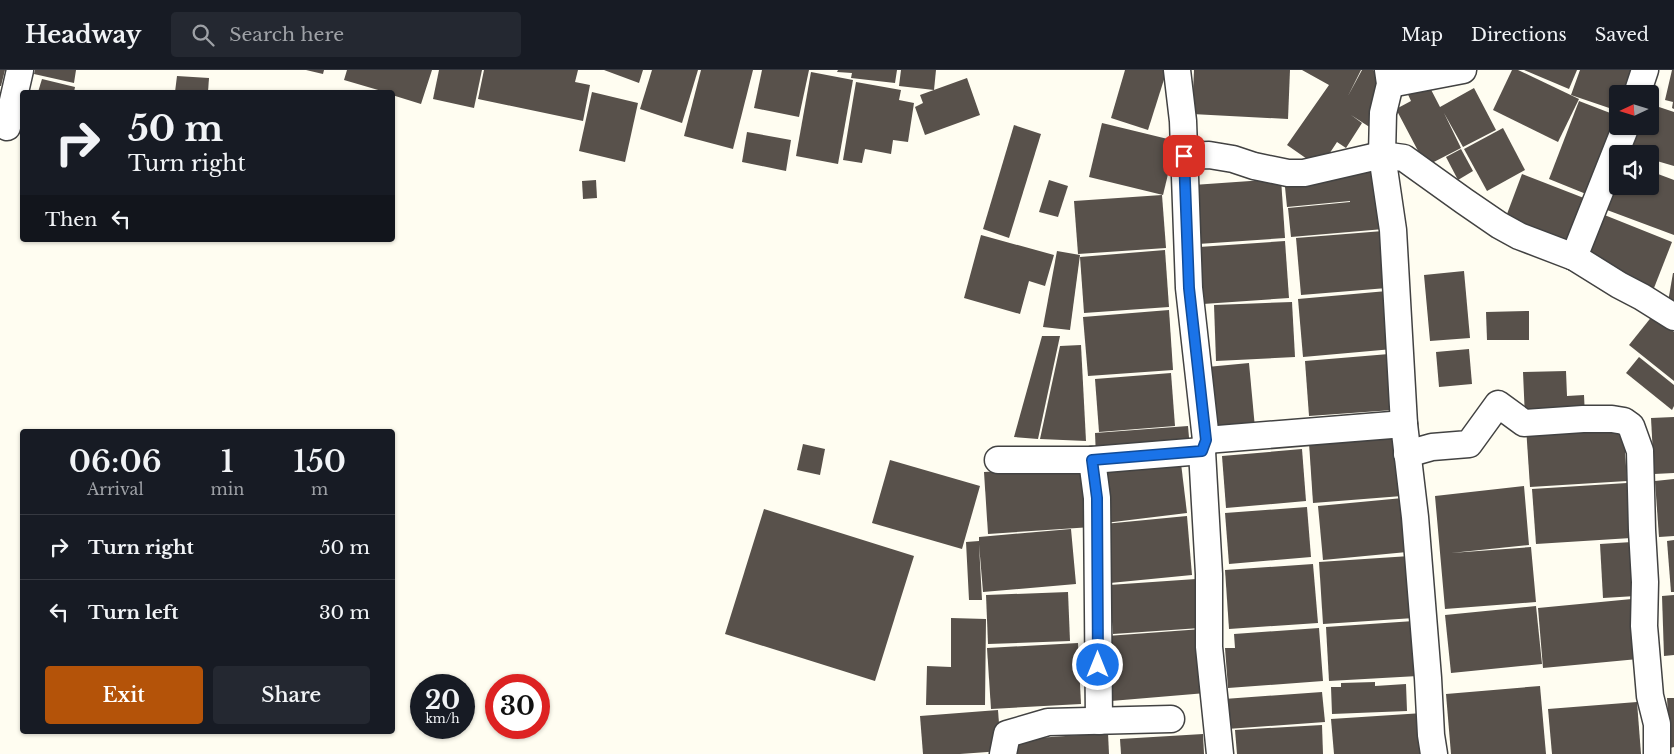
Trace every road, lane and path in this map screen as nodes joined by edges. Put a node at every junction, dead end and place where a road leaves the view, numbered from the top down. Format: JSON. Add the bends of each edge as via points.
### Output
{"nodes":[{"id":1,"x":20,"y":70,"type":"edge"},
{"id":2,"x":1177,"y":70,"type":"edge"},
{"id":3,"x":1463,"y":70,"type":"edge"},
{"id":4,"x":1646,"y":70,"type":"edge"},
{"id":5,"x":1389,"y":77,"type":"edge"},
{"id":6,"x":1640,"y":85,"type":"edge"},
{"id":7,"x":7,"y":127,"type":"dead end"},
{"id":8,"x":1622,"y":135,"type":"edge"},
{"id":9,"x":1382,"y":155,"type":"junction"},
{"id":10,"x":1184,"y":156,"type":"junction"},
{"id":11,"x":1574,"y":257,"type":"junction"},
{"id":12,"x":1674,"y":318,"type":"edge"},
{"id":13,"x":1404,"y":424,"type":"junction"},
{"id":14,"x":1204,"y":446,"type":"junction"},
{"id":15,"x":1407,"y":454,"type":"junction"},
{"id":16,"x":998,"y":460,"type":"dead end"},
{"id":17,"x":1092,"y":460,"type":"junction"},
{"id":18,"x":1171,"y":720,"type":"dead end"},
{"id":19,"x":1099,"y":721,"type":"junction"},
{"id":20,"x":1004,"y":754,"type":"edge"},
{"id":21,"x":1220,"y":754,"type":"edge"},
{"id":22,"x":1434,"y":754,"type":"edge"},
{"id":23,"x":1657,"y":754,"type":"edge"}],
"edges":[{"from":1,"to":7,"type":"street"},
{"from":2,"to":10,"type":"street","via":[[1182,97]]},
{"from":3,"to":5,"type":"street"},
{"from":4,"to":6,"type":"street"},
{"from":5,"to":9,"type":"street","via":[[1383,113]]},
{"from":8,"to":11,"type":"street"},
{"from":9,"to":10,"type":"street","via":[[1304,173],[1288,173],[1209,155]]},
{"from":9,"to":11,"type":"street","via":[[1404,158],[1499,225]]},
{"from":9,"to":13,"type":"street","via":[[1393,230]]},
{"from":10,"to":14,"type":"street","via":[[1189,288]]},
{"from":11,"to":12,"type":"street"},
{"from":13,"to":14,"type":"street"},
{"from":13,"to":15,"type":"street"},
{"from":14,"to":17,"type":"street"},
{"from":14,"to":21,"type":"street","via":[[1209,647]]},
{"from":15,"to":22,"type":"street"},
{"from":15,"to":23,"type":"street","via":[[1432,447],[1469,444],[1498,404],[1524,422],[1612,419],[1631,426],[1640,451],[1644,626],[1650,696],[1657,724]]},
{"from":16,"to":17,"type":"street"},
{"from":17,"to":19,"type":"street","via":[[1097,498]]},
{"from":18,"to":19,"type":"street"},
{"from":19,"to":20,"type":"street","via":[[1048,722],[1007,734]]}]}
